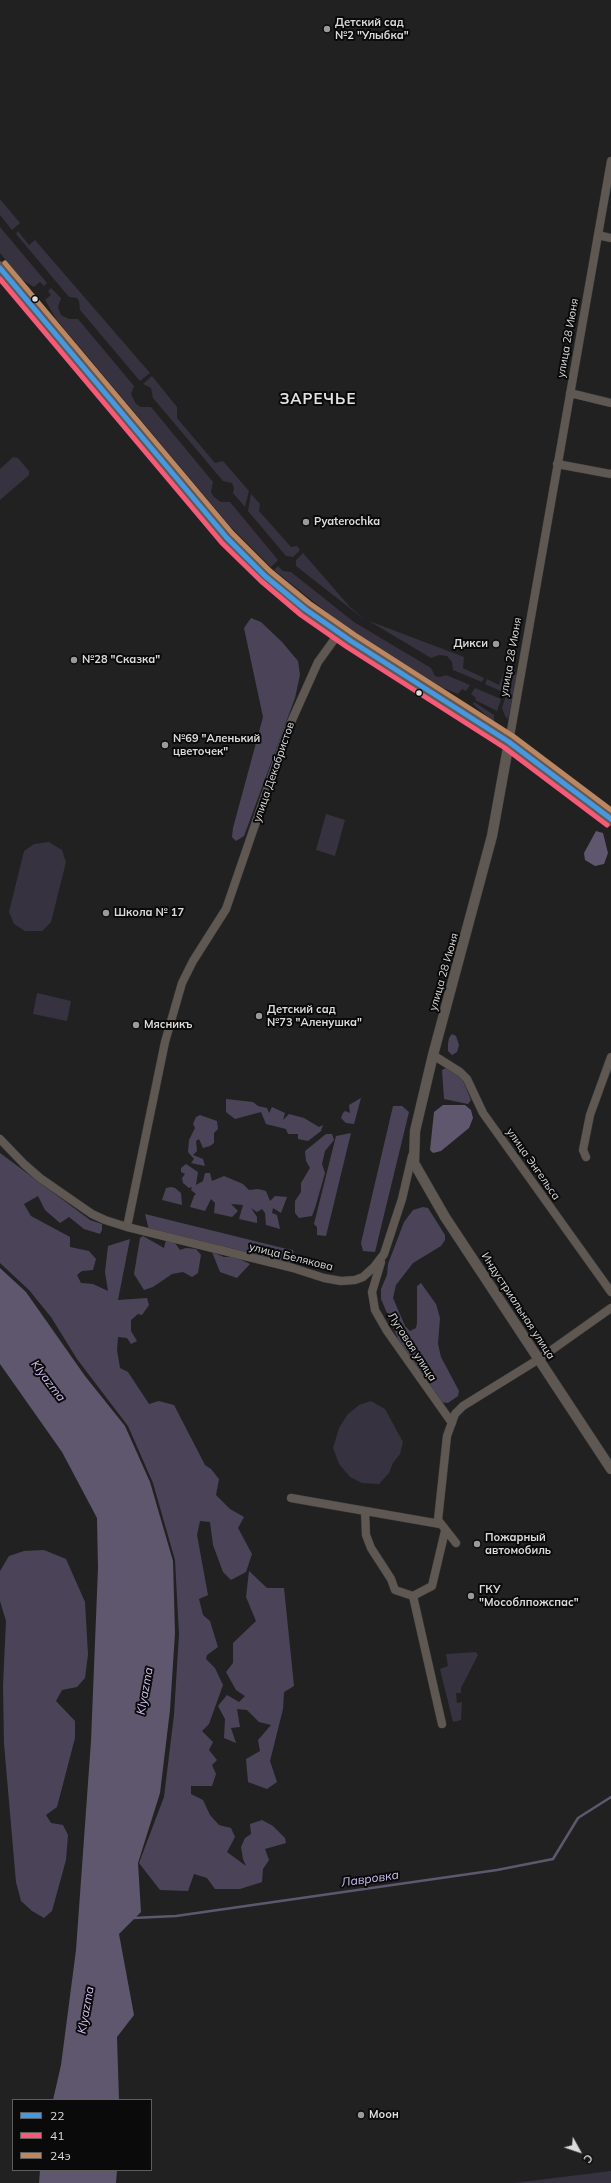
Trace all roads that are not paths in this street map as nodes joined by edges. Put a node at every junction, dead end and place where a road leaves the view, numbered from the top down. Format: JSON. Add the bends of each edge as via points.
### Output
{"nodes":[{"id":1,"x":611,"y":161,"type":"edge"},
{"id":2,"x":598,"y":235,"type":"junction"},
{"id":3,"x":611,"y":238,"type":"edge"},
{"id":4,"x":3,"y":276,"type":"edge"},
{"id":5,"x":570,"y":392,"type":"junction"},
{"id":6,"x":611,"y":403,"type":"edge"},
{"id":7,"x":557,"y":464,"type":"junction"},
{"id":8,"x":611,"y":474,"type":"edge"},
{"id":9,"x":339,"y":633,"type":"junction"},
{"id":10,"x":509,"y":742,"type":"junction"},
{"id":11,"x":611,"y":819,"type":"edge"},
{"id":12,"x":433,"y":1055,"type":"junction"},
{"id":13,"x":611,"y":1057,"type":"edge"},
{"id":14,"x":0,"y":1140,"type":"edge"},
{"id":15,"x":413,"y":1152,"type":"junction"},
{"id":16,"x":586,"y":1157,"type":"dead end"},
{"id":17,"x":127,"y":1227,"type":"junction"},
{"id":18,"x":384,"y":1254,"type":"junction"},
{"id":19,"x":611,"y":1292,"type":"edge"},
{"id":20,"x":611,"y":1308,"type":"edge"},
{"id":21,"x":539,"y":1359,"type":"junction"},
{"id":22,"x":452,"y":1423,"type":"junction"},
{"id":23,"x":611,"y":1469,"type":"edge"},
{"id":24,"x":291,"y":1498,"type":"dead end"},
{"id":25,"x":365,"y":1511,"type":"junction"},
{"id":26,"x":440,"y":1524,"type":"junction"},
{"id":27,"x":445,"y":1531,"type":"junction"},
{"id":28,"x":456,"y":1543,"type":"dead end"},
{"id":29,"x":413,"y":1596,"type":"junction"},
{"id":30,"x":442,"y":1724,"type":"dead end"}],
"edges":[{"from":1,"to":2,"type":"street","name":"улица 28 Июня"},
{"from":2,"to":3,"type":"street"},
{"from":2,"to":5,"type":"street","name":"улица 28 Июня"},
{"from":4,"to":9,"type":"main road","via":[[236,548],[292,598]]},
{"from":5,"to":6,"type":"street"},
{"from":5,"to":7,"type":"street","name":"улица 28 Июня"},
{"from":7,"to":8,"type":"street"},
{"from":7,"to":10,"type":"street","name":"улица 28 Июня"},
{"from":9,"to":10,"type":"main road"},
{"from":9,"to":17,"type":"street","name":"улица Декабристов","via":[[318,662],[291,723],[222,918],[193,961],[182,983],[165,1042]]},
{"from":10,"to":11,"type":"main road"},
{"from":10,"to":12,"type":"street","name":"улица 28 Июня","via":[[492,836]]},
{"from":12,"to":15,"type":"street","name":"улица 28 Июня","via":[[415,1131]]},
{"from":12,"to":19,"type":"street","name":"улица Энгельса","via":[[467,1079],[483,1113]]},
{"from":13,"to":16,"type":"street","via":[[590,1116],[583,1150]]},
{"from":14,"to":17,"type":"street","name":"улица Белякова","via":[[54,1188],[92,1214]]},
{"from":15,"to":18,"type":"street","name":"улица Белякова","via":[[402,1199]]},
{"from":15,"to":21,"type":"street","name":"Индустриальная улица","via":[[414,1163],[433,1197]]},
{"from":17,"to":18,"type":"street","name":"улица Белякова","via":[[342,1281],[363,1277],[374,1268]]},
{"from":18,"to":22,"type":"street","name":"Луговая улица","via":[[372,1292],[376,1310],[387,1331]]},
{"from":20,"to":21,"type":"street"},
{"from":21,"to":22,"type":"street","via":[[464,1406],[455,1414]]},
{"from":21,"to":23,"type":"street","name":"Индустриальная улица"},
{"from":22,"to":26,"type":"street","via":[[447,1436],[438,1520]]},
{"from":24,"to":25,"type":"street"},
{"from":25,"to":26,"type":"street"},
{"from":25,"to":29,"type":"street","via":[[366,1535],[371,1548],[396,1590]]},
{"from":26,"to":27,"type":"street"},
{"from":27,"to":28,"type":"street"},
{"from":27,"to":29,"type":"street","via":[[432,1586]]},
{"from":29,"to":30,"type":"street"}]}
